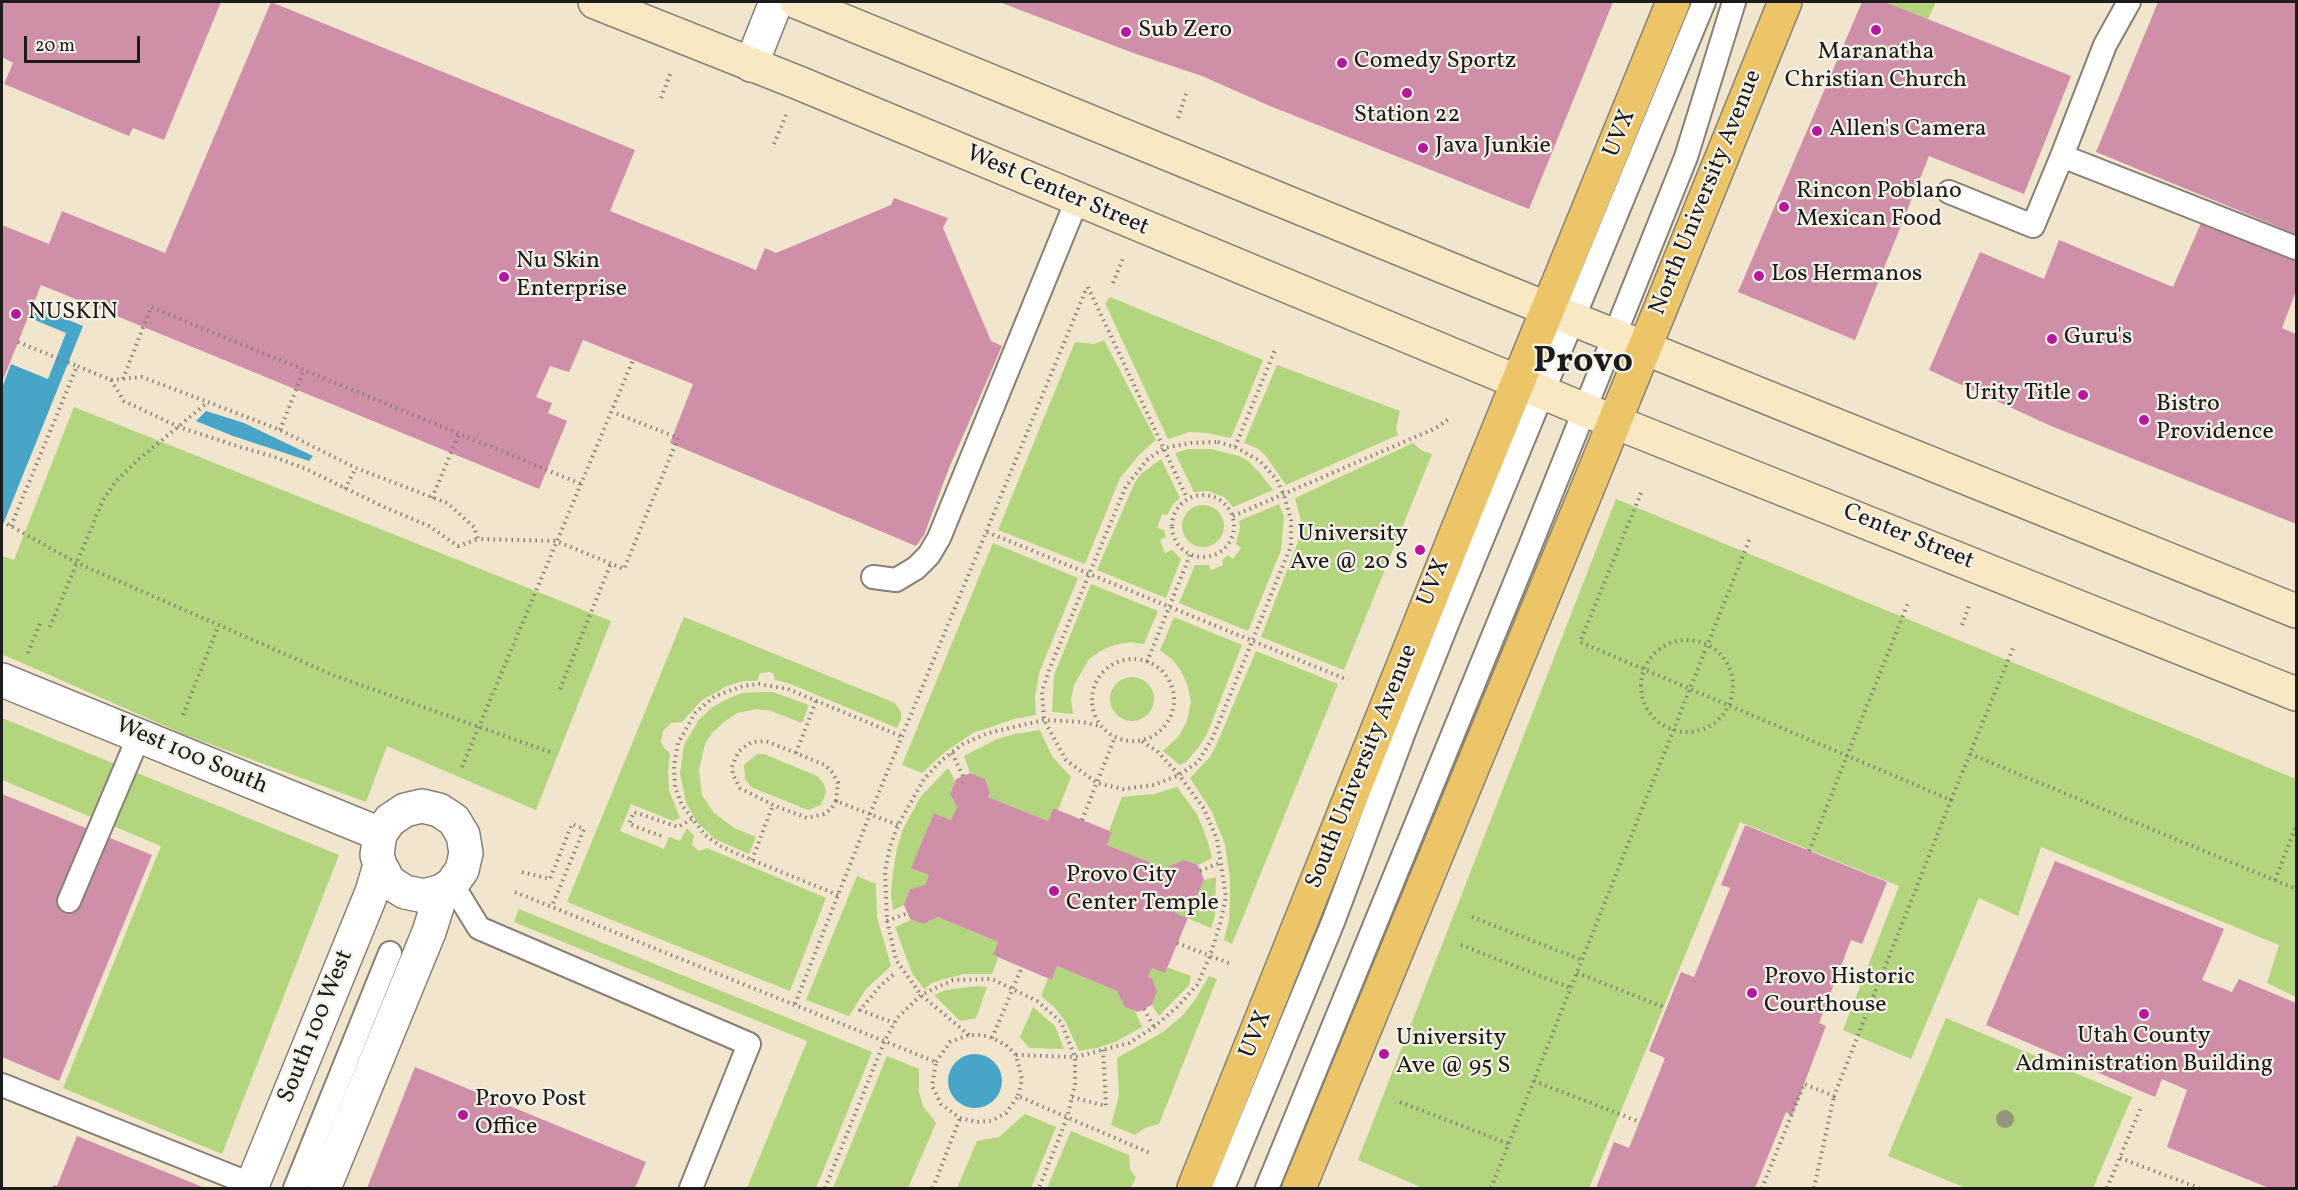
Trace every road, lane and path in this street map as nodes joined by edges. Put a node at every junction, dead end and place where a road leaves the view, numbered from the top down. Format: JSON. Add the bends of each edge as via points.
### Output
{"nodes":[{"id":1,"x":595,"y":2,"type":"edge"},
{"id":2,"x":776,"y":2,"type":"edge"},
{"id":3,"x":797,"y":2,"type":"edge"},
{"id":4,"x":1673,"y":2,"type":"edge"},
{"id":5,"x":1704,"y":2,"type":"edge"},
{"id":6,"x":1734,"y":2,"type":"edge"},
{"id":7,"x":1785,"y":2,"type":"edge"},
{"id":8,"x":2129,"y":2,"type":"edge"},
{"id":9,"x":751,"y":65,"type":"junction"},
{"id":10,"x":674,"y":66,"type":"dead end"},
{"id":11,"x":1187,"y":91,"type":"dead end"},
{"id":12,"x":661,"y":98,"type":"dead end"},
{"id":13,"x":788,"y":112,"type":"dead end"},
{"id":14,"x":1176,"y":122,"type":"dead end"},
{"id":15,"x":774,"y":144,"type":"dead end"},
{"id":16,"x":2062,"y":156,"type":"junction"},
{"id":17,"x":1949,"y":192,"type":"dead end"},
{"id":18,"x":1077,"y":200,"type":"junction"},
{"id":19,"x":2296,"y":248,"type":"edge"},
{"id":20,"x":1125,"y":253,"type":"dead end"},
{"id":21,"x":1113,"y":283,"type":"dead end"},
{"id":22,"x":1561,"y":314,"type":"junction"},
{"id":23,"x":1629,"y":341,"type":"junction"},
{"id":24,"x":18,"y":342,"type":"dead end"},
{"id":25,"x":1275,"y":350,"type":"dead end"},
{"id":26,"x":633,"y":360,"type":"dead end"},
{"id":27,"x":77,"y":366,"type":"junction"},
{"id":28,"x":304,"y":370,"type":"junction"},
{"id":29,"x":111,"y":380,"type":"junction"},
{"id":30,"x":123,"y":380,"type":"junction"},
{"id":31,"x":1531,"y":387,"type":"junction"},
{"id":32,"x":208,"y":402,"type":"junction"},
{"id":33,"x":1585,"y":410,"type":"junction"},
{"id":34,"x":613,"y":412,"type":"junction"},
{"id":35,"x":1450,"y":418,"type":"dead end"},
{"id":36,"x":1614,"y":422,"type":"junction"},
{"id":37,"x":179,"y":427,"type":"junction"},
{"id":38,"x":280,"y":430,"type":"junction"},
{"id":39,"x":459,"y":434,"type":"junction"},
{"id":40,"x":1235,"y":447,"type":"junction"},
{"id":41,"x":1164,"y":448,"type":"junction"},
{"id":42,"x":356,"y":468,"type":"junction"},
{"id":43,"x":581,"y":484,"type":"junction"},
{"id":44,"x":345,"y":489,"type":"junction"},
{"id":45,"x":1641,"y":493,"type":"dead end"},
{"id":46,"x":1284,"y":495,"type":"junction"},
{"id":47,"x":432,"y":498,"type":"junction"},
{"id":48,"x":1187,"y":498,"type":"junction"},
{"id":49,"x":1233,"y":516,"type":"junction"},
{"id":50,"x":3,"y":522,"type":"edge"},
{"id":51,"x":11,"y":526,"type":"junction"},
{"id":52,"x":987,"y":532,"type":"junction"},
{"id":53,"x":1750,"y":538,"type":"dead end"},
{"id":54,"x":478,"y":539,"type":"junction"},
{"id":55,"x":556,"y":541,"type":"junction"},
{"id":56,"x":1190,"y":555,"type":"junction"},
{"id":57,"x":77,"y":562,"type":"junction"},
{"id":58,"x":611,"y":563,"type":"junction"},
{"id":59,"x":1088,"y":573,"type":"junction"},
{"id":60,"x":873,"y":577,"type":"dead end"},
{"id":61,"x":1908,"y":603,"type":"dead end"},
{"id":62,"x":1970,"y":603,"type":"dead end"},
{"id":63,"x":1170,"y":606,"type":"junction"},
{"id":64,"x":2296,"y":611,"type":"edge"},
{"id":65,"x":40,"y":623,"type":"dead end"},
{"id":66,"x":1962,"y":625,"type":"dead end"},
{"id":67,"x":50,"y":627,"type":"dead end"},
{"id":68,"x":218,"y":627,"type":"junction"},
{"id":69,"x":1253,"y":640,"type":"junction"},
{"id":70,"x":1708,"y":644,"type":"junction"},
{"id":71,"x":2014,"y":646,"type":"dead end"},
{"id":72,"x":1147,"y":662,"type":"junction"},
{"id":73,"x":1645,"y":670,"type":"junction"},
{"id":74,"x":13,"y":671,"type":"edge"},
{"id":75,"x":1348,"y":680,"type":"dead end"},
{"id":76,"x":560,"y":689,"type":"dead end"},
{"id":77,"x":1689,"y":690,"type":"junction"},
{"id":78,"x":2296,"y":694,"type":"edge"},
{"id":79,"x":816,"y":701,"type":"junction"},
{"id":80,"x":1728,"y":706,"type":"junction"},
{"id":81,"x":1044,"y":720,"type":"junction"},
{"id":82,"x":181,"y":721,"type":"dead end"},
{"id":83,"x":1100,"y":726,"type":"junction"},
{"id":84,"x":479,"y":728,"type":"junction"},
{"id":85,"x":1674,"y":730,"type":"junction"},
{"id":86,"x":139,"y":736,"type":"junction"},
{"id":87,"x":903,"y":737,"type":"junction"},
{"id":88,"x":1115,"y":737,"type":"junction"},
{"id":89,"x":1140,"y":740,"type":"junction"},
{"id":90,"x":550,"y":752,"type":"dead end"},
{"id":91,"x":796,"y":753,"type":"junction"},
{"id":92,"x":952,"y":753,"type":"junction"},
{"id":93,"x":1970,"y":754,"type":"junction"},
{"id":94,"x":1847,"y":756,"type":"junction"},
{"id":95,"x":462,"y":767,"type":"dead end"},
{"id":96,"x":1179,"y":775,"type":"junction"},
{"id":97,"x":963,"y":776,"type":"dead end"},
{"id":98,"x":1097,"y":783,"type":"junction"},
{"id":99,"x":1951,"y":800,"type":"junction"},
{"id":100,"x":836,"y":801,"type":"junction"},
{"id":101,"x":773,"y":805,"type":"junction"},
{"id":102,"x":870,"y":814,"type":"junction"},
{"id":103,"x":692,"y":819,"type":"junction"},
{"id":104,"x":1082,"y":820,"type":"dead end"},
{"id":105,"x":898,"y":825,"type":"junction"},
{"id":106,"x":2296,"y":826,"type":"edge"},
{"id":107,"x":661,"y":836,"type":"dead end"},
{"id":108,"x":380,"y":850,"type":"junction"},
{"id":109,"x":1809,"y":851,"type":"dead end"},
{"id":110,"x":752,"y":860,"type":"junction"},
{"id":111,"x":1222,"y":862,"type":"junction"},
{"id":112,"x":1200,"y":871,"type":"dead end"},
{"id":113,"x":522,"y":872,"type":"dead end"},
{"id":114,"x":2275,"y":880,"type":"junction"},
{"id":115,"x":447,"y":888,"type":"junction"},
{"id":116,"x":2296,"y":889,"type":"edge"},
{"id":117,"x":515,"y":892,"type":"dead end"},
{"id":118,"x":838,"y":895,"type":"junction"},
{"id":119,"x":69,"y":901,"type":"dead end"},
{"id":120,"x":552,"y":906,"type":"junction"},
{"id":121,"x":908,"y":913,"type":"dead end"},
{"id":122,"x":1472,"y":917,"type":"dead end"},
{"id":123,"x":887,"y":921,"type":"junction"},
{"id":124,"x":1177,"y":943,"type":"dead end"},
{"id":125,"x":1461,"y":945,"type":"dead end"},
{"id":126,"x":390,"y":953,"type":"dead end"},
{"id":127,"x":1210,"y":956,"type":"junction"},
{"id":128,"x":1582,"y":960,"type":"junction"},
{"id":129,"x":1231,"y":964,"type":"dead end"},
{"id":130,"x":1022,"y":967,"type":"dead end"},
{"id":131,"x":1577,"y":973,"type":"junction"},
{"id":132,"x":893,"y":975,"type":"dead end"},
{"id":133,"x":1013,"y":988,"type":"junction"},
{"id":134,"x":1571,"y":988,"type":"junction"},
{"id":135,"x":921,"y":995,"type":"junction"},
{"id":136,"x":795,"y":1004,"type":"junction"},
{"id":137,"x":1666,"y":1008,"type":"dead end"},
{"id":138,"x":1144,"y":1009,"type":"dead end"},
{"id":139,"x":894,"y":1023,"type":"junction"},
{"id":140,"x":1154,"y":1027,"type":"junction"},
{"id":141,"x":969,"y":1035,"type":"junction"},
{"id":142,"x":992,"y":1038,"type":"junction"},
{"id":143,"x":885,"y":1040,"type":"junction"},
{"id":144,"x":1103,"y":1050,"type":"junction"},
{"id":145,"x":1016,"y":1055,"type":"junction"},
{"id":146,"x":1075,"y":1057,"type":"junction"},
{"id":147,"x":936,"y":1062,"type":"junction"},
{"id":148,"x":1534,"y":1081,"type":"junction"},
{"id":149,"x":2,"y":1085,"type":"edge"},
{"id":150,"x":1018,"y":1096,"type":"junction"},
{"id":151,"x":1834,"y":1096,"type":"junction"},
{"id":152,"x":1072,"y":1097,"type":"junction"},
{"id":153,"x":1400,"y":1102,"type":"dead end"},
{"id":154,"x":2141,"y":1107,"type":"dead end"},
{"id":155,"x":960,"y":1118,"type":"junction"},
{"id":156,"x":1067,"y":1118,"type":"junction"},
{"id":157,"x":1640,"y":1122,"type":"dead end"},
{"id":158,"x":1509,"y":1144,"type":"junction"},
{"id":159,"x":1152,"y":1154,"type":"dead end"},
{"id":160,"x":2120,"y":1158,"type":"junction"},
{"id":161,"x":252,"y":1187,"type":"edge"},
{"id":162,"x":295,"y":1188,"type":"edge"},
{"id":163,"x":324,"y":1188,"type":"edge"},
{"id":164,"x":691,"y":1188,"type":"edge"},
{"id":165,"x":825,"y":1188,"type":"edge"},
{"id":166,"x":933,"y":1188,"type":"edge"},
{"id":167,"x":1039,"y":1188,"type":"edge"},
{"id":168,"x":1194,"y":1188,"type":"edge"},
{"id":169,"x":1224,"y":1188,"type":"edge"},
{"id":170,"x":1267,"y":1188,"type":"edge"},
{"id":171,"x":1299,"y":1188,"type":"edge"},
{"id":172,"x":1491,"y":1188,"type":"edge"},
{"id":173,"x":1762,"y":1188,"type":"edge"},
{"id":174,"x":1814,"y":1188,"type":"edge"},
{"id":175,"x":2107,"y":1188,"type":"edge"},
{"id":176,"x":2199,"y":1188,"type":"edge"}],
"edges":[{"from":1,"to":9,"type":"main road","name":"West Center Street"},
{"from":2,"to":9,"type":"street"},
{"from":3,"to":22,"type":"main road"},
{"from":4,"to":22,"type":"highway"},
{"from":5,"to":22,"type":"lane","name":"UVX"},
{"from":6,"to":23,"type":"lane"},
{"from":7,"to":23,"type":"highway","name":"North University Avenue"},
{"from":8,"to":16,"type":"lane","via":[[2105,45]]},
{"from":9,"to":18,"type":"main road","name":"West Center Street"},
{"from":10,"to":12,"type":"path"},
{"from":11,"to":14,"type":"path"},
{"from":13,"to":15,"type":"path"},
{"from":16,"to":17,"type":"lane","via":[[2033,226]]},
{"from":16,"to":19,"type":"lane"},
{"from":18,"to":31,"type":"main road","name":"West Center Street"},
{"from":18,"to":60,"type":"lane","via":[[939,538],[916,568],[896,580]]},
{"from":20,"to":21,"type":"path"},
{"from":22,"to":23,"type":"main road"},
{"from":22,"to":31,"type":"lane","name":"UVX"},
{"from":22,"to":31,"type":"highway","name":"South University Avenue","via":[[1533,345]]},
{"from":23,"to":33,"type":"lane"},
{"from":23,"to":36,"type":"highway","name":"North University Avenue","via":[[1629,384]]},
{"from":23,"to":64,"type":"main road"},
{"from":24,"to":27,"type":"path"},
{"from":25,"to":40,"type":"path"},
{"from":26,"to":34,"type":"path"},
{"from":27,"to":29,"type":"path"},
{"from":27,"to":51,"type":"path"},
{"from":28,"to":30,"type":"path","via":[[151,307]]},
{"from":28,"to":38,"type":"path"},
{"from":28,"to":39,"type":"path"},
{"from":29,"to":30,"type":"path"},
{"from":29,"to":37,"type":"path","via":[[124,400]]},
{"from":30,"to":32,"type":"path","via":[[142,377]]},
{"from":31,"to":33,"type":"main road","name":"Center Street"},
{"from":31,"to":168,"type":"highway","name":"South University Avenue"},
{"from":31,"to":169,"type":"lane","name":"UVX","via":[[1333,922]]},
{"from":32,"to":37,"type":"path"},
{"from":32,"to":38,"type":"path"},
{"from":33,"to":36,"type":"main road","name":"Center Street"},
{"from":33,"to":170,"type":"lane"},
{"from":34,"to":43,"type":"path"},
{"from":34,"to":58,"type":"path","via":[[678,438],[624,569]]},
{"from":35,"to":46,"type":"path","via":[[1436,428]]},
{"from":36,"to":78,"type":"main road","name":"Center Street"},
{"from":36,"to":171,"type":"highway"},
{"from":37,"to":44,"type":"path","via":[[272,456]]},
{"from":37,"to":57,"type":"path","via":[[116,481],[103,500]]},
{"from":38,"to":42,"type":"path"},
{"from":39,"to":43,"type":"path"},
{"from":39,"to":47,"type":"path"},
{"from":40,"to":41,"type":"path","via":[[1218,442]]},
{"from":40,"to":46,"type":"path","via":[[1260,461]]},
{"from":41,"to":48,"type":"path"},
{"from":41,"to":52,"type":"path","via":[[1087,286]]},
{"from":41,"to":59,"type":"path","via":[[1148,459],[1126,486]]},
{"from":42,"to":44,"type":"path"},
{"from":42,"to":47,"type":"path"},
{"from":43,"to":55,"type":"path"},
{"from":44,"to":54,"type":"path","via":[[429,526],[458,546]]},
{"from":45,"to":73,"type":"path","via":[[1580,642]]},
{"from":46,"to":49,"type":"path"},
{"from":46,"to":69,"type":"path","via":[[1291,520],[1291,546]]},
{"from":47,"to":54,"type":"path","via":[[447,503],[474,527]]},
{"from":48,"to":49,"type":"path","via":[[1214,497]]},
{"from":48,"to":56,"type":"path","via":[[1176,509],[1172,529],[1180,547]]},
{"from":49,"to":56,"type":"path","via":[[1234,529],[1225,548],[1208,556]]},
{"from":50,"to":51,"type":"path"},
{"from":51,"to":57,"type":"path"},
{"from":52,"to":59,"type":"path"},
{"from":52,"to":87,"type":"path"},
{"from":53,"to":70,"type":"path"},
{"from":54,"to":55,"type":"path"},
{"from":55,"to":58,"type":"path"},
{"from":55,"to":84,"type":"path"},
{"from":56,"to":63,"type":"path"},
{"from":57,"to":67,"type":"path"},
{"from":57,"to":68,"type":"path"},
{"from":58,"to":76,"type":"path"},
{"from":59,"to":63,"type":"path"},
{"from":59,"to":81,"type":"path","via":[[1042,692]]},
{"from":61,"to":94,"type":"path"},
{"from":62,"to":66,"type":"path"},
{"from":63,"to":69,"type":"path"},
{"from":63,"to":72,"type":"path"},
{"from":65,"to":74,"type":"path"},
{"from":68,"to":82,"type":"path"},
{"from":68,"to":84,"type":"path","via":[[335,676]]},
{"from":69,"to":75,"type":"path"},
{"from":69,"to":96,"type":"path","via":[[1213,736],[1198,762]]},
{"from":70,"to":73,"type":"path","via":[[1672,644],[1654,655]]},
{"from":70,"to":77,"type":"path"},
{"from":70,"to":80,"type":"path","via":[[1722,654],[1732,674]]},
{"from":71,"to":93,"type":"path"},
{"from":72,"to":83,"type":"path","via":[[1128,660],[1103,672],[1092,697]]},
{"from":72,"to":89,"type":"path","via":[[1165,675],[1174,701],[1164,727]]},
{"from":73,"to":77,"type":"path"},
{"from":73,"to":85,"type":"path","via":[[1641,690],[1647,707],[1655,721]]},
{"from":74,"to":86,"type":"street","name":"West 100 South"},
{"from":77,"to":80,"type":"path"},
{"from":77,"to":85,"type":"path"},
{"from":79,"to":87,"type":"path"},
{"from":79,"to":91,"type":"path"},
{"from":79,"to":103,"type":"path","via":[[788,689],[759,684],[726,691],[700,708],[678,743],[675,765],[675,787]]},
{"from":80,"to":85,"type":"path","via":[[1725,714],[1704,728],[1681,733]]},
{"from":80,"to":94,"type":"path"},
{"from":81,"to":83,"type":"path"},
{"from":81,"to":92,"type":"path","via":[[988,733]]},
{"from":81,"to":98,"type":"path","via":[[1066,760]]},
{"from":83,"to":88,"type":"path"},
{"from":84,"to":90,"type":"path"},
{"from":84,"to":95,"type":"path"},
{"from":85,"to":128,"type":"path"},
{"from":86,"to":108,"type":"street","name":"West 100 South"},
{"from":86,"to":119,"type":"lane"},
{"from":87,"to":102,"type":"path"},
{"from":88,"to":89,"type":"path"},
{"from":88,"to":98,"type":"path"},
{"from":89,"to":96,"type":"path","via":[[1158,752]]},
{"from":91,"to":100,"type":"path","via":[[825,765],[833,773],[838,783]]},
{"from":91,"to":101,"type":"path","via":[[766,741],[752,742],[735,759],[733,775],[740,788]]},
{"from":92,"to":97,"type":"path"},
{"from":92,"to":105,"type":"path","via":[[924,779]]},
{"from":93,"to":99,"type":"path"},
{"from":93,"to":114,"type":"path"},
{"from":94,"to":99,"type":"path"},
{"from":94,"to":109,"type":"path"},
{"from":96,"to":98,"type":"path","via":[[1154,785],[1123,789]]},
{"from":96,"to":111,"type":"path","via":[[1204,809]]},
{"from":98,"to":104,"type":"path"},
{"from":99,"to":151,"type":"path"},
{"from":100,"to":101,"type":"path","via":[[824,814],[807,818]]},
{"from":100,"to":102,"type":"path"},
{"from":101,"to":110,"type":"path"},
{"from":102,"to":105,"type":"path"},
{"from":102,"to":118,"type":"path"},
{"from":103,"to":107,"type":"path","via":[[678,827],[634,813],[629,824]]},
{"from":103,"to":110,"type":"path","via":[[722,847]]},
{"from":105,"to":123,"type":"path","via":[[885,871]]},
{"from":106,"to":114,"type":"path"},
{"from":108,"to":115,"type":"street","via":[[389,882],[405,892],[424,896]]},
{"from":108,"to":115,"type":"street","name":"South 100 West","via":[[390,820],[405,810],[422,806],[439,810],[454,820],[463,835],[466,853],[462,870]]},
{"from":108,"to":161,"type":"street","name":"South 100 West","via":[[372,892]]},
{"from":110,"to":118,"type":"path"},
{"from":111,"to":112,"type":"path"},
{"from":111,"to":127,"type":"path","via":[[1226,897]]},
{"from":113,"to":120,"type":"path","via":[[550,879],[572,824],[584,829]]},
{"from":114,"to":116,"type":"path"},
{"from":115,"to":163,"type":"street","name":"South 100 West"},
{"from":115,"to":164,"type":"lane","via":[[479,928],[749,1044]]},
{"from":117,"to":120,"type":"path"},
{"from":118,"to":136,"type":"path"},
{"from":120,"to":136,"type":"path"},
{"from":121,"to":123,"type":"path"},
{"from":122,"to":128,"type":"path"},
{"from":123,"to":135,"type":"path","via":[[896,960]]},
{"from":124,"to":127,"type":"path"},
{"from":125,"to":134,"type":"path"},
{"from":126,"to":162,"type":"lane"},
{"from":127,"to":129,"type":"path"},
{"from":127,"to":140,"type":"path","via":[[1197,985]]},
{"from":128,"to":131,"type":"path"},
{"from":130,"to":133,"type":"path"},
{"from":131,"to":134,"type":"path"},
{"from":131,"to":137,"type":"path"},
{"from":132,"to":139,"type":"path","via":[[860,1010]]},
{"from":133,"to":135,"type":"path","via":[[992,980],[953,981]]},
{"from":133,"to":142,"type":"path"},
{"from":133,"to":146,"type":"path","via":[[1038,1000],[1061,1022]]},
{"from":134,"to":148,"type":"path"},
{"from":135,"to":139,"type":"path"},
{"from":135,"to":141,"type":"path"},
{"from":136,"to":143,"type":"path"},
{"from":138,"to":140,"type":"path"},
{"from":139,"to":143,"type":"path"},
{"from":140,"to":144,"type":"path","via":[[1129,1043]]},
{"from":141,"to":142,"type":"path"},
{"from":141,"to":147,"type":"path","via":[[950,1042]]},
{"from":142,"to":145,"type":"path"},
{"from":143,"to":147,"type":"path"},
{"from":143,"to":165,"type":"path"},
{"from":144,"to":146,"type":"path"},
{"from":144,"to":152,"type":"path","via":[[1106,1106]]},
{"from":145,"to":146,"type":"path"},
{"from":145,"to":150,"type":"path","via":[[1022,1079]]},
{"from":146,"to":152,"type":"path"},
{"from":147,"to":155,"type":"path","via":[[932,1086],[941,1104]]},
{"from":148,"to":157,"type":"path"},
{"from":148,"to":158,"type":"path"},
{"from":149,"to":161,"type":"lane"},
{"from":150,"to":155,"type":"path","via":[[1006,1113],[992,1121]]},
{"from":150,"to":156,"type":"path"},
{"from":151,"to":173,"type":"path","via":[[1804,1084]]},
{"from":151,"to":174,"type":"path"},
{"from":152,"to":156,"type":"path"},
{"from":153,"to":158,"type":"path"},
{"from":154,"to":160,"type":"path"},
{"from":155,"to":166,"type":"path"},
{"from":156,"to":159,"type":"path"},
{"from":156,"to":167,"type":"path"},
{"from":158,"to":172,"type":"path"},
{"from":160,"to":175,"type":"path"},
{"from":160,"to":176,"type":"path"}]}
